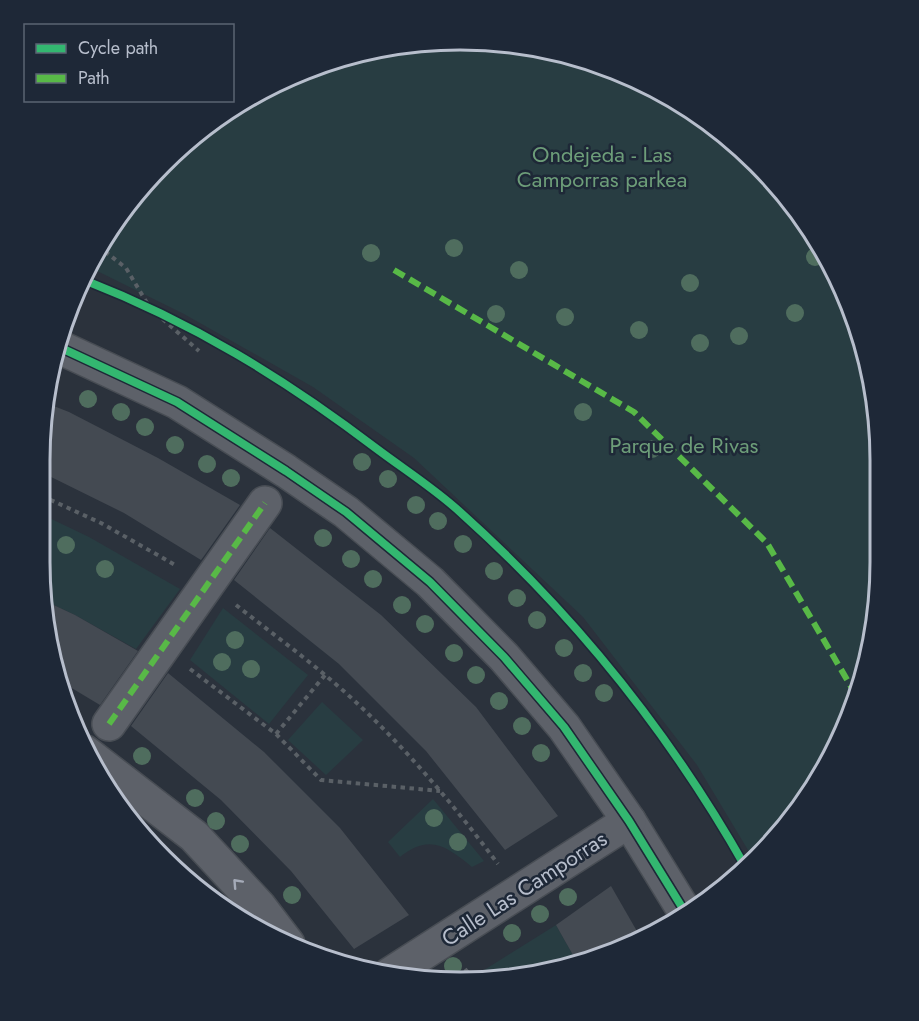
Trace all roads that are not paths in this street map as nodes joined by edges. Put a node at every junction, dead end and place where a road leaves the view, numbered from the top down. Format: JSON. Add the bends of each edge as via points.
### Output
{"nodes":[{"id":1,"x":64,"y":349,"type":"edge"},
{"id":2,"x":265,"y":503,"type":"dead end"},
{"id":3,"x":109,"y":724,"type":"dead end"},
{"id":4,"x":105,"y":767,"type":"edge"},
{"id":5,"x":629,"y":822,"type":"junction"},
{"id":6,"x":681,"y":906,"type":"edge"},
{"id":7,"x":276,"y":928,"type":"edge"},
{"id":8,"x":401,"y":967,"type":"edge"}],
"edges":[{"from":1,"to":5,"type":"street","via":[[177,402],[346,512],[422,575],[504,657],[564,727]]},
{"from":2,"to":3,"type":"street"},
{"from":7,"to":4,"type":"street","one_way":true,"via":[[194,836]]},
{"from":5,"to":6,"type":"street"},
{"from":5,"to":8,"type":"street","name":"Calle Las Camporras"}]}
